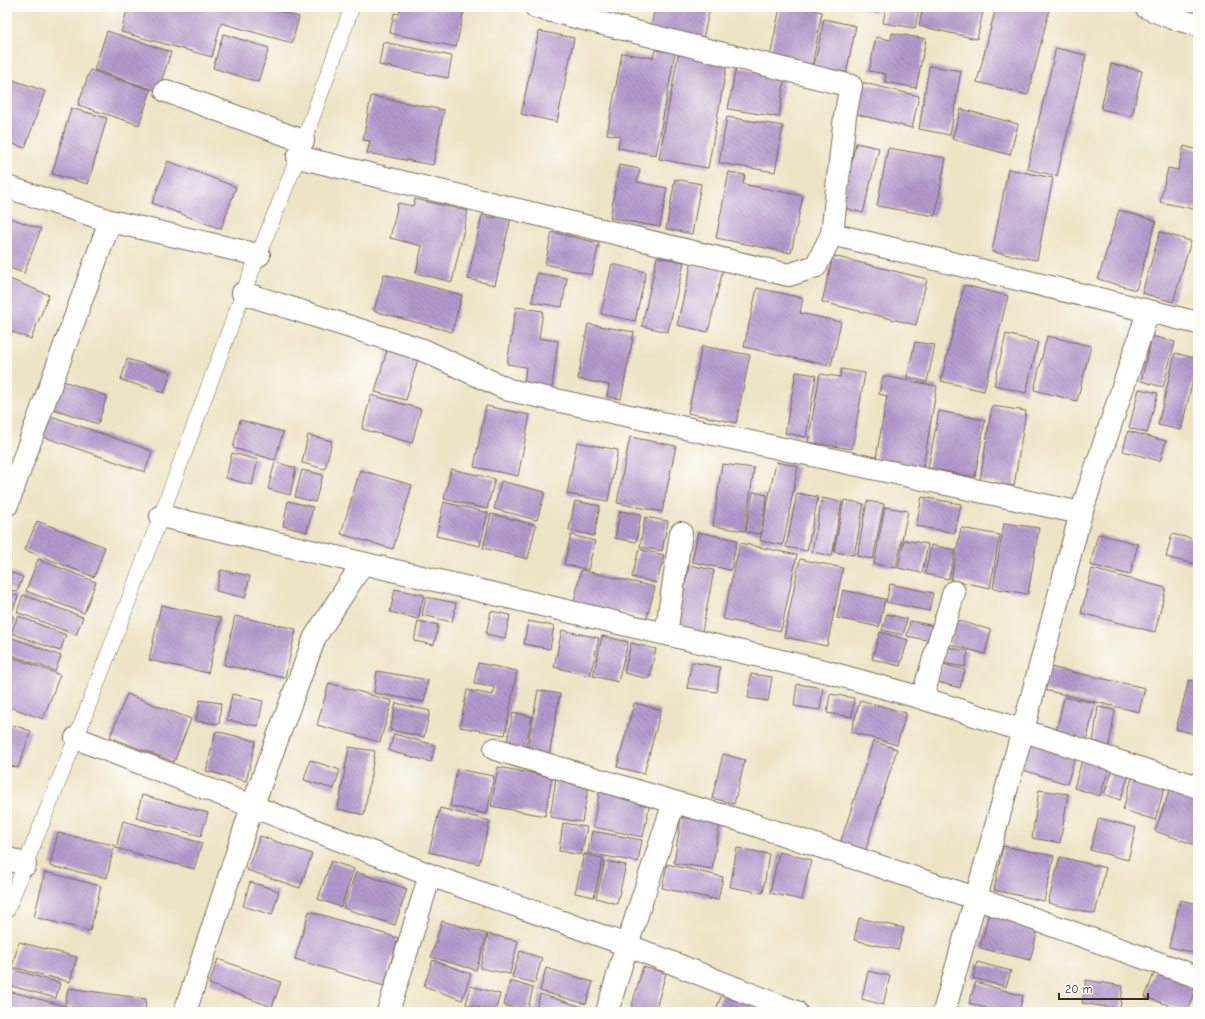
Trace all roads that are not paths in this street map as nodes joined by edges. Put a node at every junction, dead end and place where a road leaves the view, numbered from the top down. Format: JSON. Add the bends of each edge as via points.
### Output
{"nodes":[{"id":1,"x":352,"y":7,"type":"edge"},
{"id":2,"x":536,"y":7,"type":"edge"},
{"id":3,"x":1146,"y":7,"type":"edge"},
{"id":4,"x":1174,"y":12,"type":"edge"},
{"id":5,"x":1198,"y":25,"type":"edge"},
{"id":6,"x":166,"y":91,"type":"dead end"},
{"id":7,"x":300,"y":149,"type":"junction"},
{"id":8,"x":7,"y":187,"type":"edge"},
{"id":9,"x":110,"y":221,"type":"junction"},
{"id":10,"x":832,"y":234,"type":"junction"},
{"id":11,"x":259,"y":255,"type":"junction"},
{"id":12,"x":243,"y":293,"type":"junction"},
{"id":13,"x":1148,"y":312,"type":"junction"},
{"id":14,"x":1198,"y":323,"type":"edge"},
{"id":15,"x":7,"y":505,"type":"edge"},
{"id":16,"x":1081,"y":513,"type":"junction"},
{"id":17,"x":161,"y":516,"type":"junction"},
{"id":18,"x":681,"y":533,"type":"dead end"},
{"id":19,"x":363,"y":563,"type":"junction"},
{"id":20,"x":954,"y":592,"type":"dead end"},
{"id":21,"x":666,"y":634,"type":"junction"},
{"id":22,"x":922,"y":698,"type":"junction"},
{"id":23,"x":1023,"y":730,"type":"junction"},
{"id":24,"x":76,"y":738,"type":"junction"},
{"id":25,"x":495,"y":749,"type":"dead end"},
{"id":26,"x":1198,"y":787,"type":"edge"},
{"id":27,"x":674,"y":802,"type":"junction"},
{"id":28,"x":252,"y":807,"type":"junction"},
{"id":29,"x":16,"y":862,"type":"edge"},
{"id":30,"x":430,"y":876,"type":"junction"},
{"id":31,"x":976,"y":898,"type":"junction"},
{"id":32,"x":7,"y":910,"type":"edge"},
{"id":33,"x":627,"y":945,"type":"junction"},
{"id":34,"x":1198,"y":977,"type":"edge"},
{"id":35,"x":185,"y":1012,"type":"edge"},
{"id":36,"x":388,"y":1012,"type":"edge"},
{"id":37,"x":607,"y":1012,"type":"edge"},
{"id":38,"x":794,"y":1012,"type":"edge"},
{"id":39,"x":944,"y":1012,"type":"edge"}],
"edges":[{"from":1,"to":7,"type":"lane"},
{"from":2,"to":10,"type":"street","via":[[851,86],[845,116]]},
{"from":3,"to":4,"type":"street"},
{"from":4,"to":5,"type":"street"},
{"from":6,"to":7,"type":"street"},
{"from":7,"to":10,"type":"street","via":[[789,276],[816,266]]},
{"from":7,"to":11,"type":"lane"},
{"from":8,"to":9,"type":"street"},
{"from":9,"to":11,"type":"street"},
{"from":9,"to":15,"type":"street"},
{"from":10,"to":13,"type":"street"},
{"from":11,"to":12,"type":"lane"},
{"from":12,"to":16,"type":"street","via":[[423,350],[509,390]]},
{"from":12,"to":17,"type":"lane"},
{"from":13,"to":14,"type":"street"},
{"from":13,"to":16,"type":"street"},
{"from":16,"to":23,"type":"street"},
{"from":17,"to":19,"type":"street"},
{"from":17,"to":24,"type":"lane"},
{"from":18,"to":21,"type":"street"},
{"from":19,"to":21,"type":"street"},
{"from":19,"to":28,"type":"street","via":[[315,637]]},
{"from":20,"to":22,"type":"street"},
{"from":21,"to":22,"type":"street","via":[[828,672]]},
{"from":22,"to":23,"type":"street"},
{"from":23,"to":26,"type":"street"},
{"from":23,"to":31,"type":"street"},
{"from":24,"to":28,"type":"street"},
{"from":24,"to":29,"type":"lane"},
{"from":25,"to":27,"type":"street"},
{"from":27,"to":31,"type":"street","via":[[746,822]]},
{"from":27,"to":33,"type":"street"},
{"from":28,"to":30,"type":"street"},
{"from":28,"to":35,"type":"street"},
{"from":29,"to":32,"type":"lane"},
{"from":30,"to":33,"type":"street"},
{"from":30,"to":36,"type":"street"},
{"from":31,"to":34,"type":"street"},
{"from":31,"to":39,"type":"street"},
{"from":33,"to":37,"type":"street"},
{"from":33,"to":38,"type":"street"}]}
